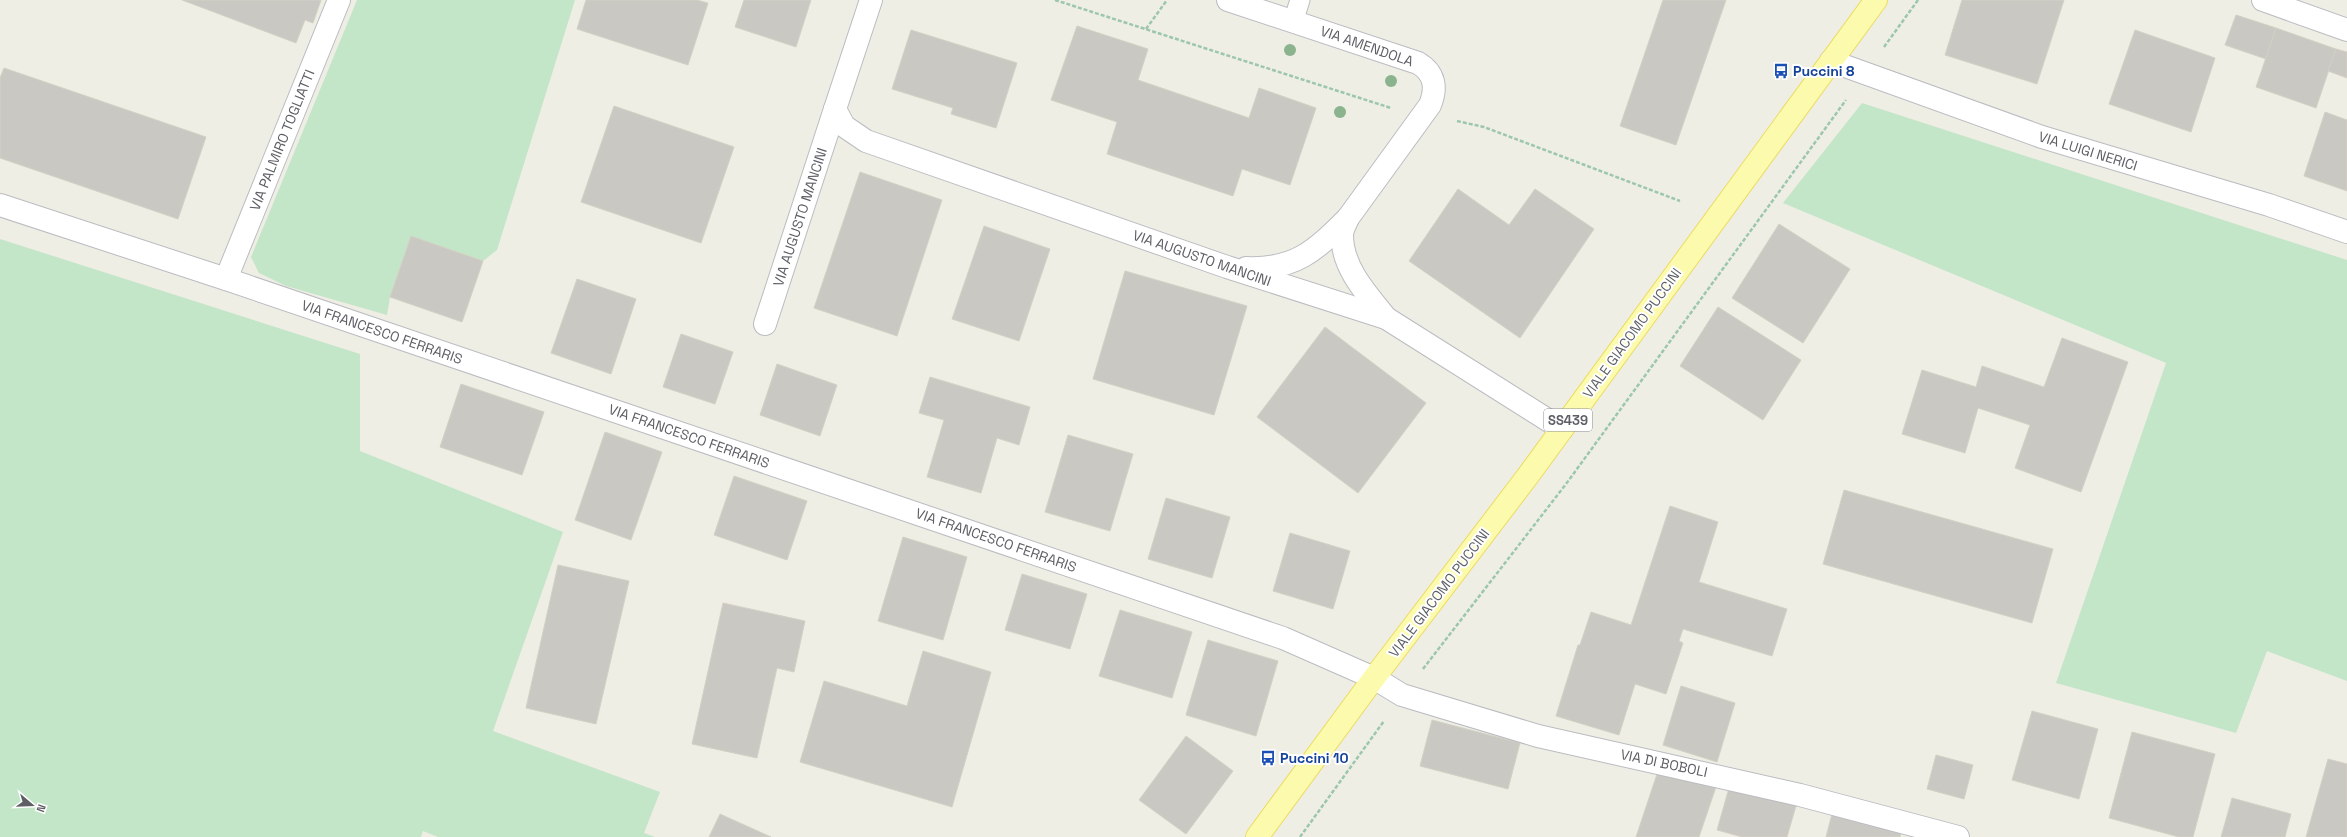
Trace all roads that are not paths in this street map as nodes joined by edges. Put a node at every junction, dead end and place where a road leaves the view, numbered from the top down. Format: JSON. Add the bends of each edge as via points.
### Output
{"nodes":[{"id":1,"x":339,"y":0,"type":"edge"},
{"id":2,"x":871,"y":0,"type":"edge"},
{"id":3,"x":1228,"y":0,"type":"edge"},
{"id":4,"x":1300,"y":0,"type":"edge"},
{"id":5,"x":1876,"y":0,"type":"edge"},
{"id":6,"x":2263,"y":0,"type":"edge"},
{"id":7,"x":1293,"y":22,"type":"junction"},
{"id":8,"x":2347,"y":30,"type":"edge"},
{"id":9,"x":1831,"y":61,"type":"junction"},
{"id":10,"x":835,"y":109,"type":"junction"},
{"id":11,"x":0,"y":205,"type":"edge"},
{"id":12,"x":1348,"y":218,"type":"junction"},
{"id":13,"x":2347,"y":232,"type":"edge"},
{"id":14,"x":1227,"y":267,"type":"junction"},
{"id":15,"x":226,"y":279,"type":"junction"},
{"id":16,"x":1386,"y":318,"type":"junction"},
{"id":17,"x":765,"y":324,"type":"dead end"},
{"id":18,"x":1562,"y":429,"type":"junction"},
{"id":19,"x":1374,"y":678,"type":"junction"},
{"id":20,"x":1257,"y":837,"type":"edge"},
{"id":21,"x":1958,"y":837,"type":"edge"}],
"edges":[{"from":1,"to":15,"type":"street","name":"VIA PALMIRO TOGLIATTI"},
{"from":2,"to":10,"type":"street","name":"VIA AUGUSTO MANCINI"},
{"from":3,"to":7,"type":"street","name":"VIA AMENDOLA"},
{"from":4,"to":7,"type":"lane"},
{"from":5,"to":9,"type":"main road","name":"VIALE GIACOMO PUCCINI","number":"SS439"},
{"from":6,"to":8,"type":"street"},
{"from":7,"to":12,"type":"street","name":"VIA AMENDOLA","via":[[1418,62],[1433,78],[1435,94],[1430,105]]},
{"from":9,"to":13,"type":"street","name":"VIA LUIGI NERICI","via":[[2042,137],[2269,205]]},
{"from":9,"to":18,"type":"main road","name":"VIALE GIACOMO PUCCINI","number":"SS439"},
{"from":10,"to":14,"type":"street","name":"VIA AUGUSTO MANCINI","via":[[844,126],[866,141]]},
{"from":10,"to":17,"type":"street","name":"VIA AUGUSTO MANCINI"},
{"from":11,"to":15,"type":"street","name":"VIA FRANCESCO FERRARIS"},
{"from":12,"to":14,"type":"street","name":"VIA AMENDOLA","via":[[1310,252],[1290,262],[1268,269]]},
{"from":12,"to":16,"type":"street","name":"VIA AMENDOLA","via":[[1342,234],[1346,260],[1361,286]]},
{"from":14,"to":16,"type":"street","name":"VIA AUGUSTO MANCINI"},
{"from":15,"to":19,"type":"street","name":"VIA FRANCESCO FERRARIS","via":[[1283,638]]},
{"from":16,"to":18,"type":"street","name":"VIA AUGUSTO MANCINI"},
{"from":18,"to":19,"type":"main road","name":"VIALE GIACOMO PUCCINI","number":"SS439"},
{"from":19,"to":20,"type":"main road","name":"VIALE GIACOMO PUCCINI","number":"SS439"},
{"from":19,"to":21,"type":"street","name":"VIA DI BOBOLI","via":[[1402,695],[1538,736],[1800,795]]}]}
